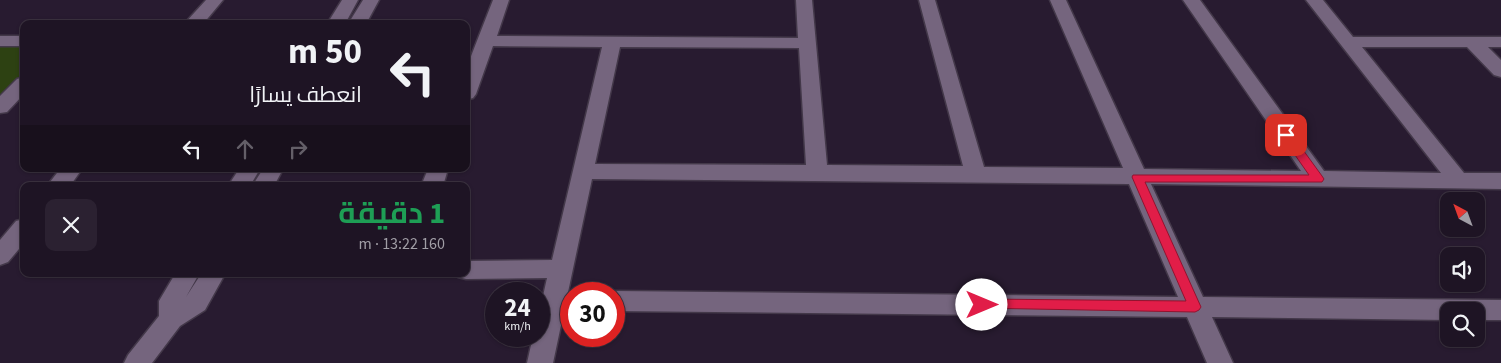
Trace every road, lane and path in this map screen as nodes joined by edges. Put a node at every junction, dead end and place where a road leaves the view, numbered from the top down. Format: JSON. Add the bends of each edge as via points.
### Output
{"nodes":[{"id":1,"x":215,"y":0,"type":"edge"},
{"id":2,"x":350,"y":0,"type":"edge"},
{"id":3,"x":370,"y":0,"type":"edge"},
{"id":4,"x":501,"y":0,"type":"edge"},
{"id":5,"x":804,"y":0,"type":"edge"},
{"id":6,"x":927,"y":0,"type":"edge"},
{"id":7,"x":1058,"y":0,"type":"edge"},
{"id":8,"x":1191,"y":0,"type":"edge"},
{"id":9,"x":1314,"y":0,"type":"edge"},
{"id":10,"x":197,"y":20,"type":"edge"},
{"id":11,"x":338,"y":20,"type":"edge"},
{"id":12,"x":359,"y":20,"type":"edge"},
{"id":13,"x":20,"y":40,"type":"edge"},
{"id":14,"x":0,"y":41,"type":"edge"},
{"id":15,"x":486,"y":41,"type":"junction"},
{"id":16,"x":612,"y":42,"type":"junction"},
{"id":17,"x":1348,"y":42,"type":"junction"},
{"id":18,"x":1472,"y":42,"type":"junction"},
{"id":19,"x":1501,"y":42,"type":"edge"},
{"id":20,"x":808,"y":43,"type":"junction"},
{"id":21,"x":1501,"y":71,"type":"edge"},
{"id":22,"x":470,"y":83,"type":"edge"},
{"id":23,"x":20,"y":87,"type":"edge"},
{"id":24,"x":0,"y":107,"type":"edge"},
{"id":25,"x":583,"y":171,"type":"junction"},
{"id":26,"x":70,"y":172,"type":"edge"},
{"id":27,"x":817,"y":174,"type":"junction"},
{"id":28,"x":976,"y":174,"type":"junction"},
{"id":29,"x":1137,"y":177,"type":"junction"},
{"id":30,"x":1318,"y":179,"type":"junction"},
{"id":31,"x":1459,"y":181,"type":"junction"},
{"id":32,"x":1501,"y":181,"type":"edge"},
{"id":33,"x":61,"y":182,"type":"edge"},
{"id":34,"x":20,"y":232,"type":"edge"},
{"id":35,"x":0,"y":256,"type":"edge"},
{"id":36,"x":470,"y":270,"type":"edge"},
{"id":37,"x":561,"y":270,"type":"junction"},
{"id":38,"x":185,"y":277,"type":"edge"},
{"id":39,"x":211,"y":277,"type":"edge"},
{"id":40,"x":562,"y":282,"type":"edge"},
{"id":41,"x":625,"y":301,"type":"edge"},
{"id":42,"x":1195,"y":307,"type":"junction"},
{"id":43,"x":560,"y":309,"type":"edge"},
{"id":44,"x":1501,"y":310,"type":"edge"},
{"id":45,"x":171,"y":319,"type":"junction"},
{"id":46,"x":137,"y":363,"type":"edge"},
{"id":47,"x":540,"y":363,"type":"edge"},
{"id":48,"x":1220,"y":363,"type":"edge"}],
"edges":[{"from":1,"to":10,"type":"street"},
{"from":2,"to":11,"type":"street"},
{"from":3,"to":12,"type":"street"},
{"from":4,"to":15,"type":"street"},
{"from":5,"to":20,"type":"street"},
{"from":6,"to":28,"type":"street"},
{"from":7,"to":29,"type":"street"},
{"from":8,"to":30,"type":"street"},
{"from":9,"to":17,"type":"street"},
{"from":13,"to":14,"type":"street"},
{"from":15,"to":16,"type":"street"},
{"from":15,"to":22,"type":"street"},
{"from":16,"to":20,"type":"street"},
{"from":16,"to":25,"type":"street"},
{"from":17,"to":18,"type":"street"},
{"from":17,"to":31,"type":"street"},
{"from":18,"to":19,"type":"street"},
{"from":18,"to":21,"type":"street"},
{"from":20,"to":27,"type":"street"},
{"from":23,"to":24,"type":"street"},
{"from":25,"to":27,"type":"street"},
{"from":25,"to":37,"type":"street"},
{"from":26,"to":33,"type":"street"},
{"from":27,"to":28,"type":"street"},
{"from":28,"to":29,"type":"street"},
{"from":29,"to":30,"type":"street"},
{"from":29,"to":42,"type":"street"},
{"from":30,"to":31,"type":"street"},
{"from":31,"to":32,"type":"street"},
{"from":34,"to":35,"type":"street"},
{"from":36,"to":37,"type":"street"},
{"from":37,"to":40,"type":"street"},
{"from":38,"to":45,"type":"street","via":[[171,301]]},
{"from":39,"to":45,"type":"street","via":[[196,303]]},
{"from":41,"to":42,"type":"street"},
{"from":42,"to":44,"type":"street"},
{"from":42,"to":48,"type":"street"},
{"from":43,"to":47,"type":"street"},
{"from":45,"to":46,"type":"street"}]}
